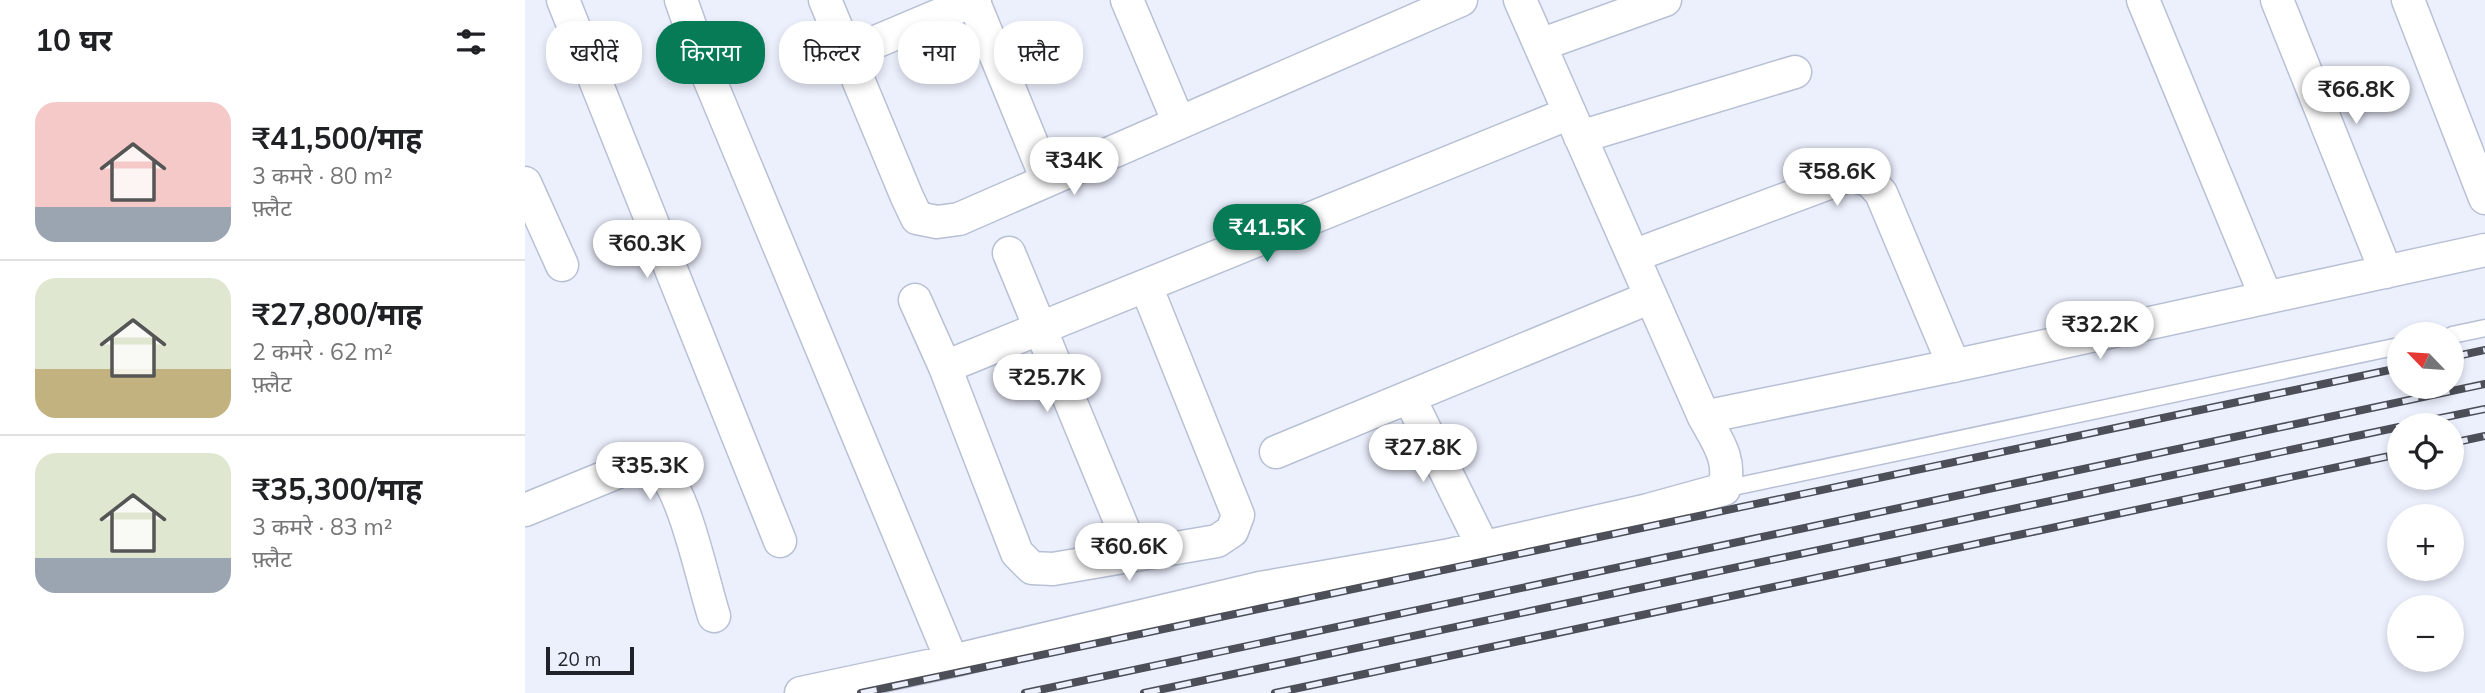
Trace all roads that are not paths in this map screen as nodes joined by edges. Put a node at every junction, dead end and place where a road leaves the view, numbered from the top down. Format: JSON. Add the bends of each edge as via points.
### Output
{"nodes":[{"id":1,"x":562,"y":0,"type":"edge"},
{"id":2,"x":681,"y":0,"type":"edge"},
{"id":3,"x":825,"y":0,"type":"edge"},
{"id":4,"x":974,"y":0,"type":"edge"},
{"id":5,"x":1127,"y":0,"type":"edge"},
{"id":6,"x":1461,"y":0,"type":"edge"},
{"id":7,"x":1520,"y":0,"type":"edge"},
{"id":8,"x":1665,"y":0,"type":"edge"},
{"id":9,"x":2143,"y":0,"type":"edge"},
{"id":10,"x":2277,"y":0,"type":"edge"},
{"id":11,"x":2408,"y":0,"type":"edge"},
{"id":12,"x":834,"y":21,"type":"edge"},
{"id":13,"x":884,"y":38,"type":"edge"},
{"id":14,"x":1540,"y":45,"type":"junction"},
{"id":15,"x":1795,"y":72,"type":"dead end"},
{"id":16,"x":860,"y":84,"type":"edge"},
{"id":17,"x":1179,"y":123,"type":"junction"},
{"id":18,"x":1575,"y":125,"type":"junction"},
{"id":19,"x":1047,"y":180,"type":"junction"},
{"id":20,"x":525,"y":183,"type":"edge"},
{"id":21,"x":2485,"y":198,"type":"edge"},
{"id":22,"x":2485,"y":250,"type":"edge"},
{"id":23,"x":1009,"y":253,"type":"dead end"},
{"id":24,"x":1633,"y":256,"type":"junction"},
{"id":25,"x":562,"y":265,"type":"dead end"},
{"id":26,"x":2386,"y":272,"type":"junction"},
{"id":27,"x":1146,"y":286,"type":"junction"},
{"id":28,"x":1651,"y":297,"type":"junction"},
{"id":29,"x":2266,"y":298,"type":"junction"},
{"id":30,"x":915,"y":300,"type":"dead end"},
{"id":31,"x":1040,"y":328,"type":"junction"},
{"id":32,"x":2485,"y":328,"type":"edge"},
{"id":33,"x":2464,"y":332,"type":"edge"},
{"id":34,"x":2387,"y":349,"type":"edge"},
{"id":35,"x":1954,"y":366,"type":"junction"},
{"id":36,"x":945,"y":367,"type":"junction"},
{"id":37,"x":1409,"y":397,"type":"junction"},
{"id":38,"x":1704,"y":417,"type":"junction"},
{"id":39,"x":1276,"y":452,"type":"dead end"},
{"id":40,"x":1724,"y":489,"type":"junction"},
{"id":41,"x":525,"y":510,"type":"edge"},
{"id":42,"x":780,"y":541,"type":"dead end"},
{"id":43,"x":1483,"y":547,"type":"junction"},
{"id":44,"x":1134,"y":555,"type":"junction"},
{"id":45,"x":714,"y":616,"type":"dead end"},
{"id":46,"x":952,"y":661,"type":"junction"},
{"id":47,"x":801,"y":693,"type":"edge"}],
"edges":[{"from":1,"to":42,"type":"street"},
{"from":2,"to":46,"type":"street"},
{"from":3,"to":12,"type":"street"},
{"from":4,"to":13,"type":"street"},
{"from":4,"to":19,"type":"street"},
{"from":5,"to":17,"type":"street"},
{"from":6,"to":17,"type":"street"},
{"from":7,"to":14,"type":"street"},
{"from":8,"to":14,"type":"street"},
{"from":9,"to":29,"type":"street"},
{"from":10,"to":26,"type":"street"},
{"from":11,"to":21,"type":"street"},
{"from":14,"to":18,"type":"street"},
{"from":15,"to":18,"type":"street"},
{"from":16,"to":19,"type":"street","via":[[917,218],[937,222],[959,219]]},
{"from":17,"to":19,"type":"street"},
{"from":18,"to":24,"type":"street"},
{"from":18,"to":27,"type":"street"},
{"from":20,"to":25,"type":"street"},
{"from":22,"to":26,"type":"street"},
{"from":23,"to":31,"type":"street"},
{"from":24,"to":28,"type":"street"},
{"from":24,"to":35,"type":"street","via":[[1850,176],[1869,180],[1881,193]]},
{"from":26,"to":29,"type":"street"},
{"from":27,"to":31,"type":"street"},
{"from":27,"to":44,"type":"street","via":[[1238,515],[1232,531],[1217,541]]},
{"from":28,"to":37,"type":"street"},
{"from":28,"to":38,"type":"street"},
{"from":29,"to":35,"type":"street"},
{"from":30,"to":36,"type":"street"},
{"from":31,"to":36,"type":"street"},
{"from":31,"to":44,"type":"street"},
{"from":32,"to":33,"type":"lane"},
{"from":34,"to":40,"type":"lane"},
{"from":35,"to":38,"type":"street"},
{"from":36,"to":44,"type":"street","via":[[1017,553],[1032,568],[1053,569]]},
{"from":37,"to":39,"type":"street"},
{"from":37,"to":43,"type":"street"},
{"from":38,"to":40,"type":"street","via":[[1726,457]]},
{"from":40,"to":43,"type":"street"},
{"from":41,"to":45,"type":"street","via":[[635,465],[653,467],[667,478],[679,501]]},
{"from":43,"to":46,"type":"street","via":[[1261,588]]},
{"from":46,"to":47,"type":"street"}]}
